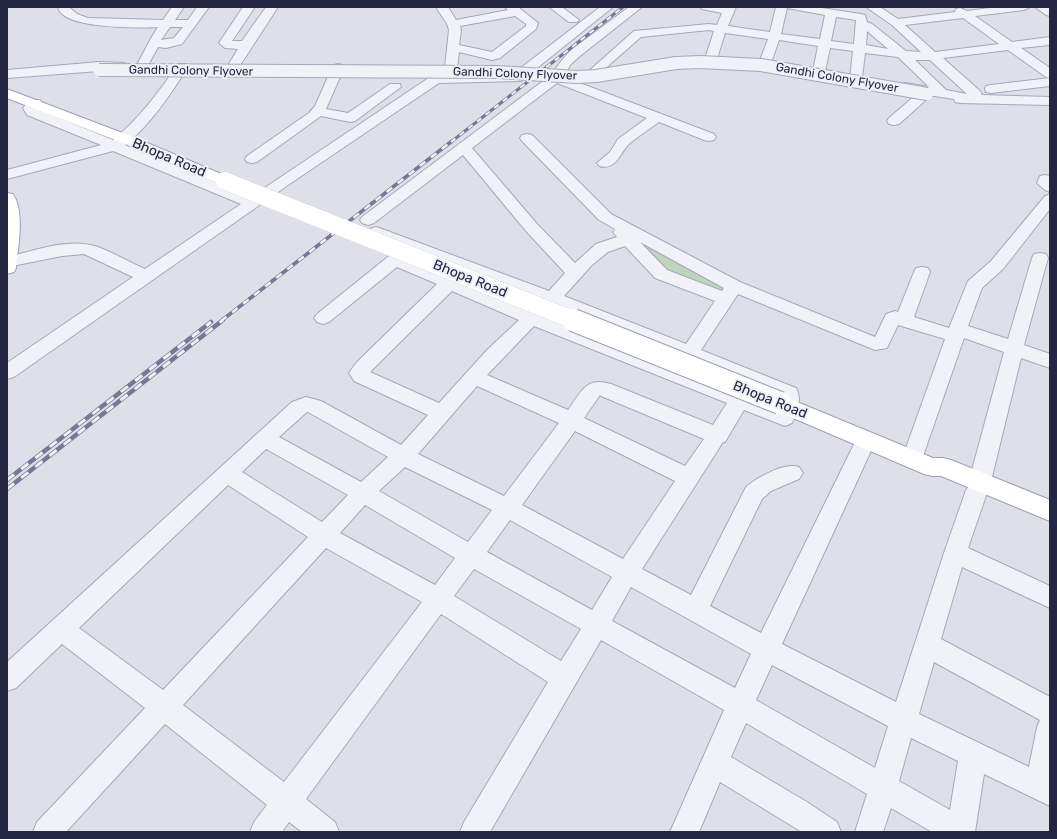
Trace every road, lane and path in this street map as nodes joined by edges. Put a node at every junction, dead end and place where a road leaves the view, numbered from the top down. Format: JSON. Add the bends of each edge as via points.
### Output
{"nodes":[{"id":1,"x":178,"y":7,"type":"edge"},
{"id":2,"x":203,"y":7,"type":"edge"},
{"id":3,"x":249,"y":7,"type":"edge"},
{"id":4,"x":272,"y":7,"type":"edge"},
{"id":5,"x":442,"y":7,"type":"edge"},
{"id":6,"x":555,"y":7,"type":"edge"},
{"id":7,"x":607,"y":7,"type":"edge"},
{"id":8,"x":636,"y":7,"type":"edge"},
{"id":9,"x":706,"y":7,"type":"edge"},
{"id":10,"x":782,"y":7,"type":"edge"},
{"id":11,"x":792,"y":7,"type":"edge"},
{"id":12,"x":872,"y":7,"type":"edge"},
{"id":13,"x":954,"y":7,"type":"edge"},
{"id":14,"x":1024,"y":7,"type":"edge"},
{"id":15,"x":1041,"y":7,"type":"edge"},
{"id":16,"x":63,"y":8,"type":"dead end"},
{"id":17,"x":729,"y":9,"type":"edge"},
{"id":18,"x":115,"y":10,"type":"dead end"},
{"id":19,"x":514,"y":10,"type":"edge"},
{"id":20,"x":582,"y":11,"type":"dead end"},
{"id":21,"x":918,"y":11,"type":"dead end"},
{"id":22,"x":831,"y":13,"type":"junction"},
{"id":23,"x":1050,"y":13,"type":"edge"},
{"id":24,"x":964,"y":15,"type":"junction"},
{"id":25,"x":929,"y":19,"type":"junction"},
{"id":26,"x":573,"y":20,"type":"junction"},
{"id":27,"x":654,"y":20,"type":"dead end"},
{"id":28,"x":668,"y":20,"type":"dead end"},
{"id":29,"x":101,"y":22,"type":"junction"},
{"id":30,"x":192,"y":23,"type":"junction"},
{"id":31,"x":896,"y":23,"type":"junction"},
{"id":32,"x":166,"y":24,"type":"junction"},
{"id":33,"x":453,"y":24,"type":"junction"},
{"id":34,"x":865,"y":26,"type":"junction"},
{"id":35,"x":715,"y":27,"type":"junction"},
{"id":36,"x":638,"y":34,"type":"junction"},
{"id":37,"x":775,"y":35,"type":"junction"},
{"id":38,"x":1050,"y":41,"type":"edge"},
{"id":39,"x":153,"y":43,"type":"junction"},
{"id":40,"x":825,"y":43,"type":"junction"},
{"id":41,"x":246,"y":45,"type":"junction"},
{"id":42,"x":1010,"y":46,"type":"junction"},
{"id":43,"x":454,"y":47,"type":"junction"},
{"id":44,"x":860,"y":47,"type":"junction"},
{"id":45,"x":902,"y":54,"type":"junction"},
{"id":46,"x":932,"y":56,"type":"junction"},
{"id":47,"x":711,"y":59,"type":"junction"},
{"id":48,"x":765,"y":63,"type":"junction"},
{"id":49,"x":142,"y":66,"type":"junction"},
{"id":50,"x":182,"y":67,"type":"junction"},
{"id":51,"x":233,"y":67,"type":"junction"},
{"id":52,"x":338,"y":68,"type":"junction"},
{"id":53,"x":45,"y":70,"type":"junction"},
{"id":54,"x":451,"y":70,"type":"junction"},
{"id":55,"x":516,"y":70,"type":"junction"},
{"id":56,"x":596,"y":70,"type":"junction"},
{"id":57,"x":786,"y":71,"type":"dead end"},
{"id":58,"x":820,"y":71,"type":"junction"},
{"id":59,"x":7,"y":74,"type":"edge"},
{"id":60,"x":1050,"y":74,"type":"edge"},
{"id":61,"x":558,"y":76,"type":"junction"},
{"id":62,"x":856,"y":78,"type":"junction"},
{"id":63,"x":437,"y":79,"type":"junction"},
{"id":64,"x":502,"y":79,"type":"junction"},
{"id":65,"x":1050,"y":82,"type":"edge"},
{"id":66,"x":395,"y":87,"type":"dead end"},
{"id":67,"x":7,"y":92,"type":"edge"},
{"id":68,"x":941,"y":92,"type":"junction"},
{"id":69,"x":925,"y":95,"type":"junction"},
{"id":70,"x":974,"y":97,"type":"junction"},
{"id":71,"x":1050,"y":101,"type":"edge"},
{"id":72,"x":318,"y":111,"type":"junction"},
{"id":73,"x":658,"y":117,"type":"junction"},
{"id":74,"x":894,"y":121,"type":"dead end"},
{"id":75,"x":709,"y":137,"type":"dead end"},
{"id":76,"x":527,"y":138,"type":"dead end"},
{"id":77,"x":120,"y":143,"type":"junction"},
{"id":78,"x":466,"y":146,"type":"junction"},
{"id":79,"x":252,"y":159,"type":"dead end"},
{"id":80,"x":604,"y":163,"type":"dead end"},
{"id":81,"x":7,"y":175,"type":"edge"},
{"id":82,"x":1050,"y":200,"type":"edge"},
{"id":83,"x":252,"y":204,"type":"junction"},
{"id":84,"x":8,"y":205,"type":"edge"},
{"id":85,"x":636,"y":238,"type":"junction"},
{"id":86,"x":414,"y":246,"type":"junction"},
{"id":87,"x":1040,"y":258,"type":"dead end"},
{"id":88,"x":395,"y":260,"type":"junction"},
{"id":89,"x":7,"y":264,"type":"edge"},
{"id":90,"x":574,"y":272,"type":"junction"},
{"id":91,"x":922,"y":272,"type":"dead end"},
{"id":92,"x":146,"y":276,"type":"junction"},
{"id":93,"x":449,"y":283,"type":"junction"},
{"id":94,"x":730,"y":292,"type":"junction"},
{"id":95,"x":552,"y":298,"type":"junction"},
{"id":96,"x":323,"y":318,"type":"dead end"},
{"id":97,"x":532,"y":318,"type":"junction"},
{"id":98,"x":904,"y":320,"type":"junction"},
{"id":99,"x":956,"y":333,"type":"junction"},
{"id":100,"x":1014,"y":349,"type":"junction"},
{"id":101,"x":690,"y":353,"type":"junction"},
{"id":102,"x":1050,"y":361,"type":"edge"},
{"id":103,"x":7,"y":372,"type":"edge"},
{"id":104,"x":474,"y":377,"type":"junction"},
{"id":105,"x":740,"y":400,"type":"junction"},
{"id":106,"x":784,"y":405,"type":"junction"},
{"id":107,"x":440,"y":413,"type":"junction"},
{"id":108,"x":571,"y":420,"type":"junction"},
{"id":109,"x":718,"y":436,"type":"junction"},
{"id":110,"x":264,"y":438,"type":"junction"},
{"id":111,"x":866,"y":440,"type":"junction"},
{"id":112,"x":403,"y":456,"type":"junction"},
{"id":113,"x":922,"y":463,"type":"junction"},
{"id":114,"x":227,"y":473,"type":"junction"},
{"id":115,"x":792,"y":473,"type":"dead end"},
{"id":116,"x":689,"y":478,"type":"junction"},
{"id":117,"x":979,"y":486,"type":"junction"},
{"id":118,"x":364,"y":493,"type":"junction"},
{"id":119,"x":508,"y":508,"type":"junction"},
{"id":120,"x":1050,"y":511,"type":"edge"},
{"id":121,"x":324,"y":535,"type":"junction"},
{"id":122,"x":955,"y":553,"type":"junction"},
{"id":123,"x":470,"y":555,"type":"junction"},
{"id":124,"x":627,"y":573,"type":"junction"},
{"id":125,"x":1050,"y":597,"type":"edge"},
{"id":126,"x":438,"y":599,"type":"junction"},
{"id":127,"x":695,"y":611,"type":"junction"},
{"id":128,"x":596,"y":625,"type":"junction"},
{"id":129,"x":61,"y":629,"type":"junction"},
{"id":130,"x":926,"y":644,"type":"junction"},
{"id":131,"x":766,"y":649,"type":"junction"},
{"id":132,"x":565,"y":678,"type":"junction"},
{"id":133,"x":7,"y":679,"type":"edge"},
{"id":134,"x":740,"y":705,"type":"junction"},
{"id":135,"x":163,"y":706,"type":"junction"},
{"id":136,"x":1050,"y":711,"type":"edge"},
{"id":137,"x":903,"y":720,"type":"junction"},
{"id":138,"x":1050,"y":727,"type":"edge"},
{"id":139,"x":973,"y":755,"type":"junction"},
{"id":140,"x":714,"y":763,"type":"junction"},
{"id":141,"x":882,"y":788,"type":"junction"},
{"id":142,"x":1045,"y":789,"type":"edge"},
{"id":143,"x":286,"y":803,"type":"junction"},
{"id":144,"x":47,"y":832,"type":"edge"},
{"id":145,"x":264,"y":832,"type":"edge"},
{"id":146,"x":325,"y":832,"type":"edge"},
{"id":147,"x":474,"y":832,"type":"edge"},
{"id":148,"x":684,"y":832,"type":"edge"},
{"id":149,"x":827,"y":832,"type":"edge"},
{"id":150,"x":868,"y":832,"type":"edge"},
{"id":151,"x":960,"y":832,"type":"edge"}],
"edges":[{"from":1,"to":32,"type":"street"},
{"from":2,"to":30,"type":"street"},
{"from":3,"to":41,"type":"street","via":[[225,43]]},
{"from":4,"to":41,"type":"street"},
{"from":5,"to":33,"type":"street"},
{"from":6,"to":26,"type":"street"},
{"from":7,"to":64,"type":"street","via":[[516,78]]},
{"from":8,"to":61,"type":"street","via":[[575,54]]},
{"from":9,"to":17,"type":"street"},
{"from":10,"to":37,"type":"street"},
{"from":11,"to":22,"type":"street"},
{"from":12,"to":31,"type":"street"},
{"from":13,"to":24,"type":"street"},
{"from":14,"to":24,"type":"street"},
{"from":15,"to":23,"type":"street"},
{"from":16,"to":29,"type":"street","via":[[80,19]]},
{"from":17,"to":35,"type":"street"},
{"from":18,"to":29,"type":"street"},
{"from":19,"to":33,"type":"street"},
{"from":19,"to":43,"type":"street","via":[[532,23],[532,28],[496,55]]},
{"from":20,"to":26,"type":"street"},
{"from":21,"to":25,"type":"street"},
{"from":22,"to":34,"type":"street","via":[[860,17]]},
{"from":22,"to":40,"type":"street"},
{"from":24,"to":25,"type":"street"},
{"from":24,"to":42,"type":"street"},
{"from":25,"to":31,"type":"street"},
{"from":26,"to":55,"type":"street"},
{"from":27,"to":36,"type":"street"},
{"from":28,"to":35,"type":"street"},
{"from":29,"to":32,"type":"street"},
{"from":30,"to":32,"type":"street"},
{"from":30,"to":39,"type":"street","via":[[176,42]]},
{"from":31,"to":34,"type":"street"},
{"from":31,"to":46,"type":"street"},
{"from":32,"to":39,"type":"street"},
{"from":33,"to":43,"type":"street"},
{"from":34,"to":44,"type":"street"},
{"from":34,"to":45,"type":"street"},
{"from":35,"to":36,"type":"street"},
{"from":35,"to":37,"type":"street"},
{"from":35,"to":47,"type":"street"},
{"from":36,"to":56,"type":"street"},
{"from":37,"to":40,"type":"street"},
{"from":37,"to":48,"type":"street"},
{"from":38,"to":42,"type":"street"},
{"from":39,"to":49,"type":"street"},
{"from":40,"to":44,"type":"street"},
{"from":40,"to":58,"type":"street"},
{"from":41,"to":51,"type":"street"},
{"from":42,"to":46,"type":"street"},
{"from":42,"to":60,"type":"street"},
{"from":43,"to":54,"type":"street"},
{"from":44,"to":45,"type":"street"},
{"from":44,"to":62,"type":"street"},
{"from":45,"to":46,"type":"street"},
{"from":45,"to":68,"type":"street"},
{"from":46,"to":70,"type":"street"},
{"from":47,"to":48,"type":"street"},
{"from":47,"to":56,"type":"street","via":[[677,60]]},
{"from":48,"to":58,"type":"street"},
{"from":49,"to":50,"type":"street"},
{"from":49,"to":53,"type":"street"},
{"from":50,"to":51,"type":"street"},
{"from":50,"to":77,"type":"street","via":[[170,85]]},
{"from":51,"to":52,"type":"street"},
{"from":52,"to":54,"type":"street"},
{"from":52,"to":72,"type":"street"},
{"from":53,"to":59,"type":"street"},
{"from":53,"to":69,"type":"street","name":"Gandhi Colony Flyover","bridge":true,"via":[[497,72],[577,77],[676,63],[721,63],[783,69]]},
{"from":54,"to":55,"type":"street"},
{"from":54,"to":63,"type":"street"},
{"from":55,"to":64,"type":"street"},
{"from":56,"to":61,"type":"street"},
{"from":57,"to":69,"type":"street"},
{"from":58,"to":62,"type":"street"},
{"from":61,"to":73,"type":"street"},
{"from":61,"to":78,"type":"street"},
{"from":62,"to":68,"type":"street"},
{"from":63,"to":64,"type":"street"},
{"from":63,"to":83,"type":"street"},
{"from":65,"to":70,"type":"street","via":[[987,90]]},
{"from":66,"to":72,"type":"street","via":[[350,118]]},
{"from":67,"to":77,"type":"main road","name":"Bhopa Road"},
{"from":68,"to":70,"type":"street"},
{"from":69,"to":70,"type":"street"},
{"from":69,"to":74,"type":"street"},
{"from":70,"to":71,"type":"street"},
{"from":72,"to":79,"type":"street"},
{"from":73,"to":75,"type":"street"},
{"from":73,"to":80,"type":"street","via":[[623,142],[614,155]]},
{"from":76,"to":85,"type":"street","via":[[605,217]]},
{"from":77,"to":81,"type":"street"},
{"from":77,"to":83,"type":"street"},
{"from":77,"to":106,"type":"main road","name":"Bhopa Road","bridge":true,"via":[[225,181]]},
{"from":78,"to":86,"type":"street","via":[[372,226]]},
{"from":78,"to":90,"type":"street","via":[[465,148],[527,223]]},
{"from":82,"to":99,"type":"street","via":[[996,265],[974,285]]},
{"from":83,"to":92,"type":"street"},
{"from":84,"to":89,"type":"main road","via":[[10,216]]},
{"from":85,"to":90,"type":"street","via":[[599,250]]},
{"from":85,"to":94,"type":"street"},
{"from":85,"to":94,"type":"street","via":[[661,274]]},
{"from":86,"to":88,"type":"street"},
{"from":86,"to":95,"type":"street"},
{"from":87,"to":100,"type":"street"},
{"from":88,"to":93,"type":"street"},
{"from":88,"to":96,"type":"street"},
{"from":89,"to":92,"type":"street","via":[[83,249]]},
{"from":90,"to":95,"type":"street"},
{"from":91,"to":98,"type":"street"},
{"from":92,"to":103,"type":"street"},
{"from":93,"to":97,"type":"street"},
{"from":93,"to":107,"type":"street","via":[[359,373]]},
{"from":94,"to":98,"type":"street","via":[[875,344],[883,340],[892,318]]},
{"from":94,"to":101,"type":"street"},
{"from":95,"to":97,"type":"street"},
{"from":95,"to":101,"type":"street"},
{"from":97,"to":104,"type":"street"},
{"from":97,"to":105,"type":"street"},
{"from":98,"to":99,"type":"street"},
{"from":99,"to":100,"type":"street"},
{"from":99,"to":113,"type":"street"},
{"from":100,"to":102,"type":"street"},
{"from":100,"to":117,"type":"street"},
{"from":101,"to":106,"type":"street","via":[[789,394]]},
{"from":104,"to":107,"type":"street"},
{"from":104,"to":108,"type":"street"},
{"from":105,"to":106,"type":"street","via":[[785,418]]},
{"from":105,"to":109,"type":"street"},
{"from":106,"to":111,"type":"main road","name":"Bhopa Road"},
{"from":107,"to":112,"type":"street"},
{"from":108,"to":109,"type":"street","via":[[593,390],[601,388]]},
{"from":108,"to":116,"type":"street"},
{"from":108,"to":119,"type":"street"},
{"from":109,"to":116,"type":"street"},
{"from":110,"to":112,"type":"street","via":[[299,407],[309,404]]},
{"from":110,"to":114,"type":"street"},
{"from":110,"to":118,"type":"street"},
{"from":111,"to":113,"type":"main road","name":"Bhopa Road"},
{"from":111,"to":131,"type":"street"},
{"from":112,"to":118,"type":"street"},
{"from":112,"to":119,"type":"street"},
{"from":113,"to":117,"type":"main road","name":"Bhopa Road","via":[[940,475]]},
{"from":114,"to":121,"type":"street"},
{"from":114,"to":129,"type":"street"},
{"from":115,"to":127,"type":"street","via":[[763,485],[754,493]]},
{"from":116,"to":124,"type":"street"},
{"from":117,"to":120,"type":"main road","name":"Bhopa Road"},
{"from":117,"to":122,"type":"street"},
{"from":118,"to":121,"type":"street"},
{"from":118,"to":123,"type":"street"},
{"from":119,"to":123,"type":"street"},
{"from":119,"to":124,"type":"street"},
{"from":121,"to":126,"type":"street"},
{"from":121,"to":135,"type":"street"},
{"from":122,"to":125,"type":"street"},
{"from":122,"to":130,"type":"street"},
{"from":123,"to":126,"type":"street"},
{"from":123,"to":128,"type":"street"},
{"from":124,"to":127,"type":"street"},
{"from":124,"to":128,"type":"street"},
{"from":126,"to":132,"type":"street"},
{"from":126,"to":143,"type":"street"},
{"from":127,"to":131,"type":"street"},
{"from":128,"to":132,"type":"street"},
{"from":128,"to":134,"type":"street"},
{"from":129,"to":133,"type":"street"},
{"from":129,"to":135,"type":"street"},
{"from":130,"to":136,"type":"street"},
{"from":130,"to":137,"type":"street"},
{"from":131,"to":134,"type":"street"},
{"from":131,"to":137,"type":"street"},
{"from":132,"to":147,"type":"street"},
{"from":134,"to":140,"type":"street"},
{"from":134,"to":141,"type":"street"},
{"from":135,"to":143,"type":"street"},
{"from":135,"to":144,"type":"street"},
{"from":137,"to":139,"type":"street"},
{"from":137,"to":141,"type":"street"},
{"from":138,"to":142,"type":"street"},
{"from":139,"to":142,"type":"street"},
{"from":139,"to":151,"type":"street"},
{"from":140,"to":148,"type":"street"},
{"from":140,"to":149,"type":"street"},
{"from":141,"to":150,"type":"street"},
{"from":141,"to":151,"type":"street"},
{"from":143,"to":145,"type":"street"},
{"from":143,"to":146,"type":"street"}]}
